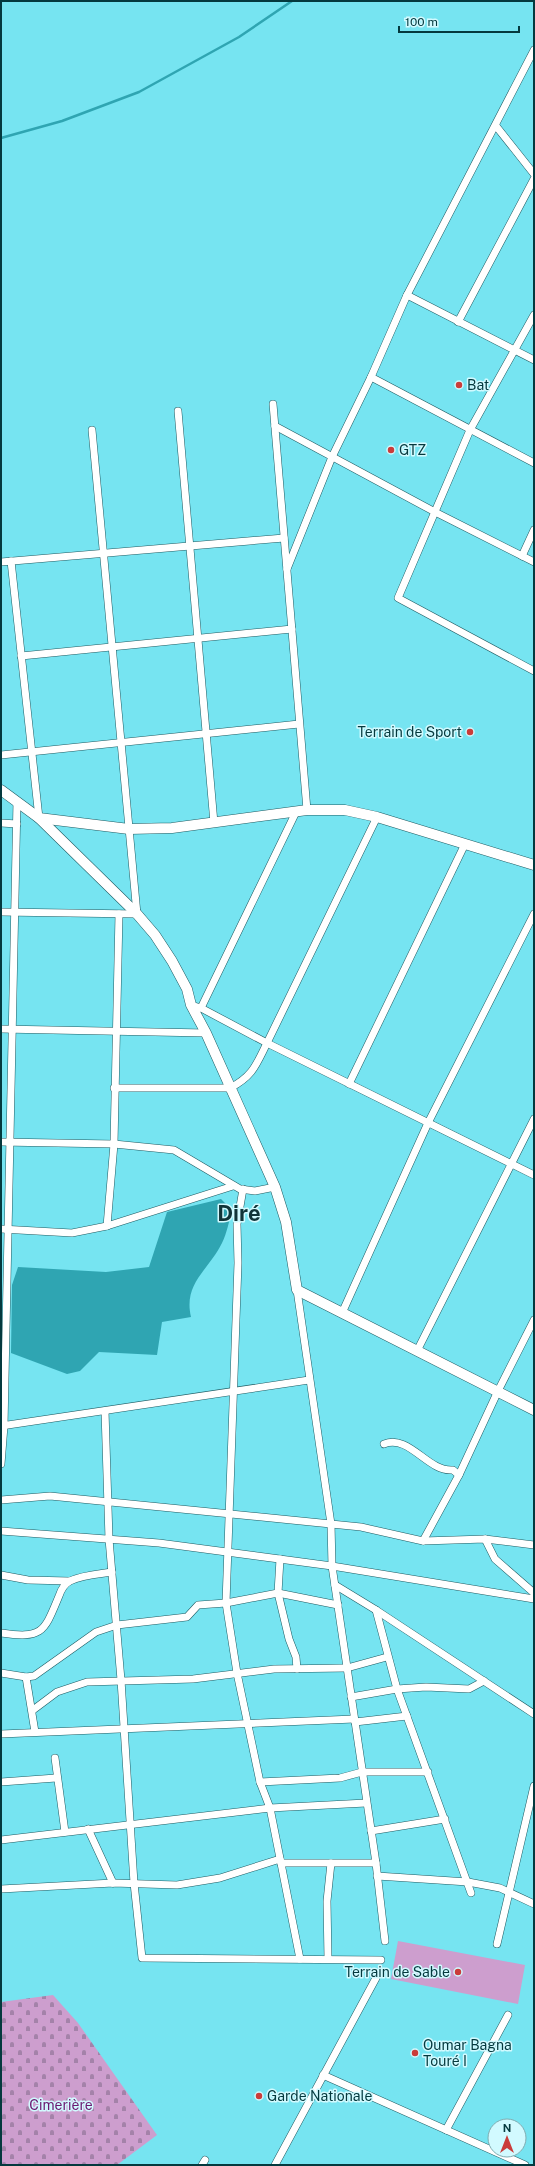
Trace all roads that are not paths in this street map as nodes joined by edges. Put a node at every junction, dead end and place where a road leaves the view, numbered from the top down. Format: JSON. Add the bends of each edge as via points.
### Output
{"nodes":[{"id":1,"x":534,"y":50,"type":"edge"},
{"id":2,"x":496,"y":126,"type":"junction"},
{"id":3,"x":534,"y":174,"type":"edge"},
{"id":4,"x":534,"y":179,"type":"edge"},
{"id":5,"x":407,"y":295,"type":"junction"},
{"id":6,"x":534,"y":315,"type":"edge"},
{"id":7,"x":458,"y":322,"type":"junction"},
{"id":8,"x":514,"y":350,"type":"junction"},
{"id":9,"x":534,"y":360,"type":"edge"},
{"id":10,"x":371,"y":377,"type":"junction"},
{"id":11,"x":273,"y":404,"type":"dead end"},
{"id":12,"x":178,"y":411,"type":"dead end"},
{"id":13,"x":275,"y":426,"type":"junction"},
{"id":14,"x":92,"y":430,"type":"dead end"},
{"id":15,"x":470,"y":430,"type":"junction"},
{"id":16,"x":332,"y":458,"type":"junction"},
{"id":17,"x":534,"y":463,"type":"edge"},
{"id":18,"x":435,"y":512,"type":"junction"},
{"id":19,"x":534,"y":530,"type":"edge"},
{"id":20,"x":284,"y":538,"type":"junction"},
{"id":21,"x":190,"y":546,"type":"junction"},
{"id":22,"x":103,"y":553,"type":"junction"},
{"id":23,"x":522,"y":556,"type":"junction"},
{"id":24,"x":11,"y":561,"type":"junction"},
{"id":25,"x":1,"y":562,"type":"edge"},
{"id":26,"x":534,"y":562,"type":"edge"},
{"id":27,"x":287,"y":569,"type":"junction"},
{"id":28,"x":292,"y":629,"type":"junction"},
{"id":29,"x":198,"y":638,"type":"junction"},
{"id":30,"x":112,"y":647,"type":"junction"},
{"id":31,"x":21,"y":656,"type":"junction"},
{"id":32,"x":534,"y":671,"type":"edge"},
{"id":33,"x":299,"y":724,"type":"junction"},
{"id":34,"x":206,"y":734,"type":"junction"},
{"id":35,"x":121,"y":742,"type":"junction"},
{"id":36,"x":31,"y":752,"type":"junction"},
{"id":37,"x":1,"y":755,"type":"edge"},
{"id":38,"x":1,"y":790,"type":"edge"},
{"id":39,"x":17,"y":801,"type":"junction"},
{"id":40,"x":308,"y":810,"type":"junction"},
{"id":41,"x":296,"y":812,"type":"junction"},
{"id":42,"x":378,"y":817,"type":"junction"},
{"id":43,"x":39,"y":818,"type":"junction"},
{"id":44,"x":1,"y":823,"type":"edge"},
{"id":45,"x":214,"y":823,"type":"junction"},
{"id":46,"x":17,"y":824,"type":"junction"},
{"id":47,"x":129,"y":829,"type":"junction"},
{"id":48,"x":465,"y":844,"type":"junction"},
{"id":49,"x":534,"y":865,"type":"edge"},
{"id":50,"x":1,"y":912,"type":"edge"},
{"id":51,"x":15,"y":912,"type":"junction"},
{"id":52,"x":119,"y":914,"type":"junction"},
{"id":53,"x":137,"y":914,"type":"junction"},
{"id":54,"x":534,"y":914,"type":"edge"},
{"id":55,"x":191,"y":1005,"type":"junction"},
{"id":56,"x":201,"y":1008,"type":"junction"},
{"id":57,"x":1,"y":1029,"type":"edge"},
{"id":58,"x":12,"y":1029,"type":"junction"},
{"id":59,"x":115,"y":1031,"type":"junction"},
{"id":60,"x":206,"y":1032,"type":"junction"},
{"id":61,"x":267,"y":1043,"type":"junction"},
{"id":62,"x":349,"y":1084,"type":"junction"},
{"id":63,"x":114,"y":1088,"type":"junction"},
{"id":64,"x":230,"y":1088,"type":"junction"},
{"id":65,"x":534,"y":1119,"type":"edge"},
{"id":66,"x":428,"y":1123,"type":"junction"},
{"id":67,"x":1,"y":1142,"type":"edge"},
{"id":68,"x":10,"y":1142,"type":"junction"},
{"id":69,"x":114,"y":1144,"type":"junction"},
{"id":70,"x":512,"y":1164,"type":"junction"},
{"id":71,"x":534,"y":1175,"type":"edge"},
{"id":72,"x":233,"y":1186,"type":"junction"},
{"id":73,"x":275,"y":1187,"type":"junction"},
{"id":74,"x":243,"y":1189,"type":"junction"},
{"id":75,"x":107,"y":1226,"type":"junction"},
{"id":76,"x":5,"y":1229,"type":"edge"},
{"id":77,"x":296,"y":1290,"type":"junction"},
{"id":78,"x":342,"y":1313,"type":"junction"},
{"id":79,"x":534,"y":1320,"type":"edge"},
{"id":80,"x":3,"y":1327,"type":"edge"},
{"id":81,"x":417,"y":1351,"type":"junction"},
{"id":82,"x":309,"y":1380,"type":"junction"},
{"id":83,"x":498,"y":1391,"type":"junction"},
{"id":84,"x":232,"y":1392,"type":"junction"},
{"id":85,"x":534,"y":1410,"type":"edge"},
{"id":86,"x":105,"y":1411,"type":"junction"},
{"id":87,"x":2,"y":1426,"type":"edge"},
{"id":88,"x":384,"y":1444,"type":"dead end"},
{"id":89,"x":1,"y":1464,"type":"edge"},
{"id":90,"x":459,"y":1475,"type":"junction"},
{"id":91,"x":1,"y":1500,"type":"edge"},
{"id":92,"x":107,"y":1502,"type":"junction"},
{"id":93,"x":229,"y":1514,"type":"junction"},
{"id":94,"x":330,"y":1524,"type":"junction"},
{"id":95,"x":1,"y":1532,"type":"edge"},
{"id":96,"x":109,"y":1539,"type":"junction"},
{"id":97,"x":485,"y":1539,"type":"junction"},
{"id":98,"x":424,"y":1541,"type":"junction"},
{"id":99,"x":534,"y":1545,"type":"edge"},
{"id":100,"x":228,"y":1552,"type":"junction"},
{"id":101,"x":280,"y":1559,"type":"junction"},
{"id":102,"x":332,"y":1566,"type":"junction"},
{"id":103,"x":112,"y":1572,"type":"junction"},
{"id":104,"x":1,"y":1574,"type":"edge"},
{"id":105,"x":69,"y":1582,"type":"junction"},
{"id":106,"x":335,"y":1585,"type":"junction"},
{"id":107,"x":278,"y":1593,"type":"junction"},
{"id":108,"x":534,"y":1593,"type":"edge"},
{"id":109,"x":534,"y":1599,"type":"edge"},
{"id":110,"x":226,"y":1603,"type":"junction"},
{"id":111,"x":338,"y":1605,"type":"junction"},
{"id":112,"x":376,"y":1610,"type":"junction"},
{"id":113,"x":117,"y":1625,"type":"junction"},
{"id":114,"x":1,"y":1633,"type":"edge"},
{"id":115,"x":387,"y":1657,"type":"junction"},
{"id":116,"x":347,"y":1668,"type":"junction"},
{"id":117,"x":297,"y":1669,"type":"junction"},
{"id":118,"x":1,"y":1673,"type":"edge"},
{"id":119,"x":237,"y":1673,"type":"junction"},
{"id":120,"x":26,"y":1677,"type":"junction"},
{"id":121,"x":121,"y":1680,"type":"junction"},
{"id":122,"x":484,"y":1681,"type":"junction"},
{"id":123,"x":397,"y":1689,"type":"junction"},
{"id":124,"x":351,"y":1697,"type":"junction"},
{"id":125,"x":33,"y":1710,"type":"junction"},
{"id":126,"x":534,"y":1714,"type":"edge"},
{"id":127,"x":407,"y":1716,"type":"junction"},
{"id":128,"x":355,"y":1720,"type":"junction"},
{"id":129,"x":248,"y":1722,"type":"junction"},
{"id":130,"x":124,"y":1728,"type":"junction"},
{"id":131,"x":35,"y":1732,"type":"junction"},
{"id":132,"x":1,"y":1734,"type":"edge"},
{"id":133,"x":54,"y":1758,"type":"dead end"},
{"id":134,"x":362,"y":1772,"type":"junction"},
{"id":135,"x":428,"y":1772,"type":"junction"},
{"id":136,"x":56,"y":1778,"type":"junction"},
{"id":137,"x":1,"y":1782,"type":"edge"},
{"id":138,"x":260,"y":1782,"type":"junction"},
{"id":139,"x":534,"y":1786,"type":"edge"},
{"id":140,"x":366,"y":1803,"type":"junction"},
{"id":141,"x":270,"y":1808,"type":"junction"},
{"id":142,"x":445,"y":1819,"type":"junction"},
{"id":143,"x":130,"y":1823,"type":"junction"},
{"id":144,"x":88,"y":1829,"type":"junction"},
{"id":145,"x":65,"y":1832,"type":"junction"},
{"id":146,"x":371,"y":1832,"type":"junction"},
{"id":147,"x":1,"y":1840,"type":"edge"},
{"id":148,"x":280,"y":1861,"type":"junction"},
{"id":149,"x":331,"y":1863,"type":"junction"},
{"id":150,"x":376,"y":1863,"type":"junction"},
{"id":151,"x":378,"y":1876,"type":"junction"},
{"id":152,"x":468,"y":1882,"type":"junction"},
{"id":153,"x":113,"y":1883,"type":"junction"},
{"id":154,"x":134,"y":1883,"type":"junction"},
{"id":155,"x":1,"y":1889,"type":"edge"},
{"id":156,"x":471,"y":1893,"type":"dead end"},
{"id":157,"x":509,"y":1893,"type":"junction"},
{"id":158,"x":534,"y":1904,"type":"edge"},
{"id":159,"x":385,"y":1941,"type":"dead end"},
{"id":160,"x":497,"y":1944,"type":"dead end"},
{"id":161,"x":300,"y":1959,"type":"junction"},
{"id":162,"x":328,"y":1959,"type":"junction"},
{"id":163,"x":381,"y":1960,"type":"dead end"},
{"id":164,"x":376,"y":1978,"type":"dead end"},
{"id":165,"x":508,"y":2015,"type":"dead end"},
{"id":166,"x":323,"y":2075,"type":"junction"},
{"id":167,"x":446,"y":2130,"type":"junction"},
{"id":168,"x":275,"y":2165,"type":"edge"},
{"id":169,"x":525,"y":2165,"type":"edge"}],
"edges":[{"from":1,"to":2,"type":"street"},
{"from":2,"to":3,"type":"street"},
{"from":2,"to":5,"type":"street"},
{"from":4,"to":7,"type":"street"},
{"from":5,"to":7,"type":"street"},
{"from":5,"to":10,"type":"street"},
{"from":6,"to":8,"type":"street"},
{"from":7,"to":8,"type":"street"},
{"from":8,"to":9,"type":"street"},
{"from":8,"to":15,"type":"street"},
{"from":10,"to":15,"type":"street"},
{"from":10,"to":16,"type":"street"},
{"from":11,"to":13,"type":"street"},
{"from":12,"to":21,"type":"street"},
{"from":13,"to":16,"type":"street"},
{"from":13,"to":20,"type":"street"},
{"from":14,"to":22,"type":"street"},
{"from":15,"to":17,"type":"street"},
{"from":15,"to":18,"type":"street"},
{"from":16,"to":18,"type":"street"},
{"from":16,"to":27,"type":"street"},
{"from":18,"to":23,"type":"street"},
{"from":18,"to":32,"type":"street","via":[[398,598]]},
{"from":19,"to":23,"type":"street"},
{"from":20,"to":21,"type":"street"},
{"from":20,"to":27,"type":"street"},
{"from":21,"to":22,"type":"street"},
{"from":21,"to":29,"type":"street"},
{"from":22,"to":24,"type":"street"},
{"from":22,"to":30,"type":"street"},
{"from":23,"to":26,"type":"street"},
{"from":24,"to":25,"type":"street"},
{"from":24,"to":31,"type":"street"},
{"from":27,"to":28,"type":"street"},
{"from":28,"to":29,"type":"street"},
{"from":28,"to":33,"type":"street"},
{"from":29,"to":30,"type":"street"},
{"from":29,"to":34,"type":"street"},
{"from":30,"to":31,"type":"street"},
{"from":30,"to":35,"type":"street"},
{"from":31,"to":36,"type":"street"},
{"from":33,"to":34,"type":"street"},
{"from":33,"to":40,"type":"street"},
{"from":34,"to":35,"type":"street"},
{"from":34,"to":45,"type":"street"},
{"from":35,"to":36,"type":"street"},
{"from":35,"to":47,"type":"street"},
{"from":36,"to":37,"type":"street"},
{"from":36,"to":43,"type":"street"},
{"from":38,"to":39,"type":"main road"},
{"from":39,"to":43,"type":"main road"},
{"from":39,"to":46,"type":"street"},
{"from":40,"to":41,"type":"main road"},
{"from":40,"to":42,"type":"main road","via":[[344,810]]},
{"from":41,"to":45,"type":"main road"},
{"from":41,"to":56,"type":"street"},
{"from":42,"to":48,"type":"main road"},
{"from":42,"to":61,"type":"street"},
{"from":43,"to":47,"type":"main road"},
{"from":43,"to":53,"type":"main road"},
{"from":44,"to":46,"type":"street"},
{"from":45,"to":47,"type":"main road","via":[[172,828]]},
{"from":46,"to":51,"type":"street"},
{"from":47,"to":53,"type":"street"},
{"from":48,"to":49,"type":"main road"},
{"from":48,"to":62,"type":"street"},
{"from":50,"to":51,"type":"street"},
{"from":51,"to":52,"type":"street"},
{"from":51,"to":58,"type":"street"},
{"from":52,"to":53,"type":"street"},
{"from":52,"to":59,"type":"street"},
{"from":53,"to":55,"type":"main road","via":[[172,961],[187,989]]},
{"from":54,"to":66,"type":"street"},
{"from":55,"to":56,"type":"street"},
{"from":55,"to":60,"type":"main road"},
{"from":56,"to":61,"type":"street"},
{"from":57,"to":58,"type":"street"},
{"from":58,"to":59,"type":"street"},
{"from":58,"to":68,"type":"street"},
{"from":59,"to":60,"type":"street"},
{"from":59,"to":63,"type":"street"},
{"from":60,"to":64,"type":"main road"},
{"from":61,"to":62,"type":"street"},
{"from":61,"to":64,"type":"street","via":[[245,1080]]},
{"from":62,"to":66,"type":"street"},
{"from":63,"to":64,"type":"street"},
{"from":63,"to":69,"type":"street"},
{"from":64,"to":73,"type":"main road"},
{"from":65,"to":70,"type":"street"},
{"from":66,"to":70,"type":"street"},
{"from":66,"to":78,"type":"street"},
{"from":67,"to":68,"type":"street"},
{"from":68,"to":69,"type":"street"},
{"from":68,"to":76,"type":"street"},
{"from":69,"to":72,"type":"street","via":[[174,1150]]},
{"from":69,"to":75,"type":"street"},
{"from":70,"to":71,"type":"street"},
{"from":70,"to":81,"type":"street"},
{"from":72,"to":74,"type":"street"},
{"from":72,"to":75,"type":"street"},
{"from":73,"to":74,"type":"street","via":[[255,1191]]},
{"from":73,"to":77,"type":"main road","via":[[286,1222]]},
{"from":74,"to":84,"type":"street","via":[[237,1224],[238,1263]]},
{"from":75,"to":76,"type":"street","via":[[72,1234]]},
{"from":76,"to":80,"type":"street"},
{"from":77,"to":78,"type":"main road"},
{"from":77,"to":82,"type":"street"},
{"from":78,"to":81,"type":"main road"},
{"from":79,"to":83,"type":"street"},
{"from":80,"to":87,"type":"street"},
{"from":81,"to":83,"type":"main road"},
{"from":82,"to":84,"type":"street"},
{"from":82,"to":94,"type":"street"},
{"from":83,"to":85,"type":"main road"},
{"from":83,"to":90,"type":"street"},
{"from":84,"to":86,"type":"street"},
{"from":84,"to":93,"type":"street"},
{"from":86,"to":87,"type":"street"},
{"from":86,"to":92,"type":"street"},
{"from":87,"to":89,"type":"street"},
{"from":88,"to":90,"type":"street","via":[[391,1441],[403,1444],[444,1471],[453,1470]]},
{"from":90,"to":98,"type":"street"},
{"from":91,"to":92,"type":"street","via":[[50,1496]]},
{"from":92,"to":93,"type":"street"},
{"from":92,"to":96,"type":"street"},
{"from":93,"to":94,"type":"street"},
{"from":93,"to":100,"type":"street"},
{"from":94,"to":98,"type":"street","via":[[361,1527]]},
{"from":94,"to":102,"type":"street"},
{"from":95,"to":96,"type":"street"},
{"from":96,"to":100,"type":"street","via":[[159,1542]]},
{"from":96,"to":103,"type":"street"},
{"from":97,"to":98,"type":"street"},
{"from":97,"to":99,"type":"street"},
{"from":97,"to":108,"type":"street","via":[[495,1559]]},
{"from":100,"to":101,"type":"street"},
{"from":100,"to":110,"type":"street"},
{"from":101,"to":102,"type":"street"},
{"from":101,"to":107,"type":"street"},
{"from":102,"to":106,"type":"street"},
{"from":102,"to":109,"type":"street"},
{"from":103,"to":105,"type":"street"},
{"from":103,"to":113,"type":"street"},
{"from":104,"to":105,"type":"street","via":[[28,1580]]},
{"from":105,"to":114,"type":"street","via":[[62,1589],[46,1625],[37,1633],[29,1636]]},
{"from":106,"to":111,"type":"street"},
{"from":106,"to":112,"type":"street"},
{"from":107,"to":110,"type":"street"},
{"from":107,"to":111,"type":"street"},
{"from":107,"to":117,"type":"street"},
{"from":110,"to":113,"type":"street","via":[[198,1605],[187,1617]]},
{"from":110,"to":119,"type":"street"},
{"from":111,"to":116,"type":"street"},
{"from":112,"to":115,"type":"street"},
{"from":112,"to":122,"type":"street"},
{"from":113,"to":120,"type":"street","via":[[96,1632],[34,1676]]},
{"from":113,"to":121,"type":"street"},
{"from":115,"to":116,"type":"street"},
{"from":115,"to":123,"type":"street"},
{"from":116,"to":117,"type":"street"},
{"from":116,"to":124,"type":"street"},
{"from":117,"to":119,"type":"street"},
{"from":118,"to":120,"type":"street"},
{"from":119,"to":121,"type":"street","via":[[193,1679]]},
{"from":119,"to":129,"type":"street"},
{"from":120,"to":125,"type":"street"},
{"from":121,"to":125,"type":"street","via":[[87,1682],[57,1692]]},
{"from":121,"to":130,"type":"street"},
{"from":122,"to":123,"type":"street","via":[[469,1689]]},
{"from":122,"to":126,"type":"street"},
{"from":123,"to":124,"type":"street"},
{"from":123,"to":127,"type":"street"},
{"from":124,"to":128,"type":"street"},
{"from":125,"to":131,"type":"street"},
{"from":127,"to":128,"type":"street"},
{"from":127,"to":135,"type":"street"},
{"from":128,"to":129,"type":"street"},
{"from":128,"to":134,"type":"street"},
{"from":129,"to":130,"type":"street"},
{"from":129,"to":138,"type":"street"},
{"from":130,"to":131,"type":"street"},
{"from":130,"to":143,"type":"street"},
{"from":131,"to":132,"type":"street"},
{"from":133,"to":136,"type":"street"},
{"from":134,"to":135,"type":"street"},
{"from":134,"to":138,"type":"street","via":[[340,1778]]},
{"from":134,"to":140,"type":"street"},
{"from":135,"to":142,"type":"street"},
{"from":136,"to":137,"type":"street"},
{"from":136,"to":145,"type":"street"},
{"from":138,"to":141,"type":"street"},
{"from":139,"to":157,"type":"street"},
{"from":140,"to":141,"type":"street"},
{"from":140,"to":146,"type":"street"},
{"from":141,"to":143,"type":"street"},
{"from":141,"to":148,"type":"street"},
{"from":142,"to":146,"type":"street"},
{"from":142,"to":152,"type":"street"},
{"from":143,"to":144,"type":"street"},
{"from":143,"to":154,"type":"street"},
{"from":144,"to":145,"type":"street"},
{"from":144,"to":153,"type":"street"},
{"from":145,"to":147,"type":"street"},
{"from":146,"to":150,"type":"street"},
{"from":148,"to":149,"type":"street"},
{"from":148,"to":154,"type":"street","via":[[196,1883]]},
{"from":148,"to":161,"type":"street"},
{"from":149,"to":150,"type":"street"},
{"from":149,"to":162,"type":"street","via":[[327,1901]]},
{"from":150,"to":151,"type":"street"},
{"from":151,"to":152,"type":"street"},
{"from":151,"to":159,"type":"street"},
{"from":152,"to":156,"type":"street"},
{"from":152,"to":157,"type":"street","via":[[500,1888]]},
{"from":153,"to":154,"type":"street"},
{"from":153,"to":155,"type":"street"},
{"from":154,"to":161,"type":"street","via":[[142,1958]]},
{"from":157,"to":158,"type":"street"},
{"from":157,"to":160,"type":"street"},
{"from":161,"to":162,"type":"street"},
{"from":162,"to":163,"type":"street"},
{"from":164,"to":166,"type":"street"},
{"from":165,"to":167,"type":"street"},
{"from":166,"to":167,"type":"street"},
{"from":166,"to":168,"type":"street"},
{"from":167,"to":169,"type":"street"}]}
